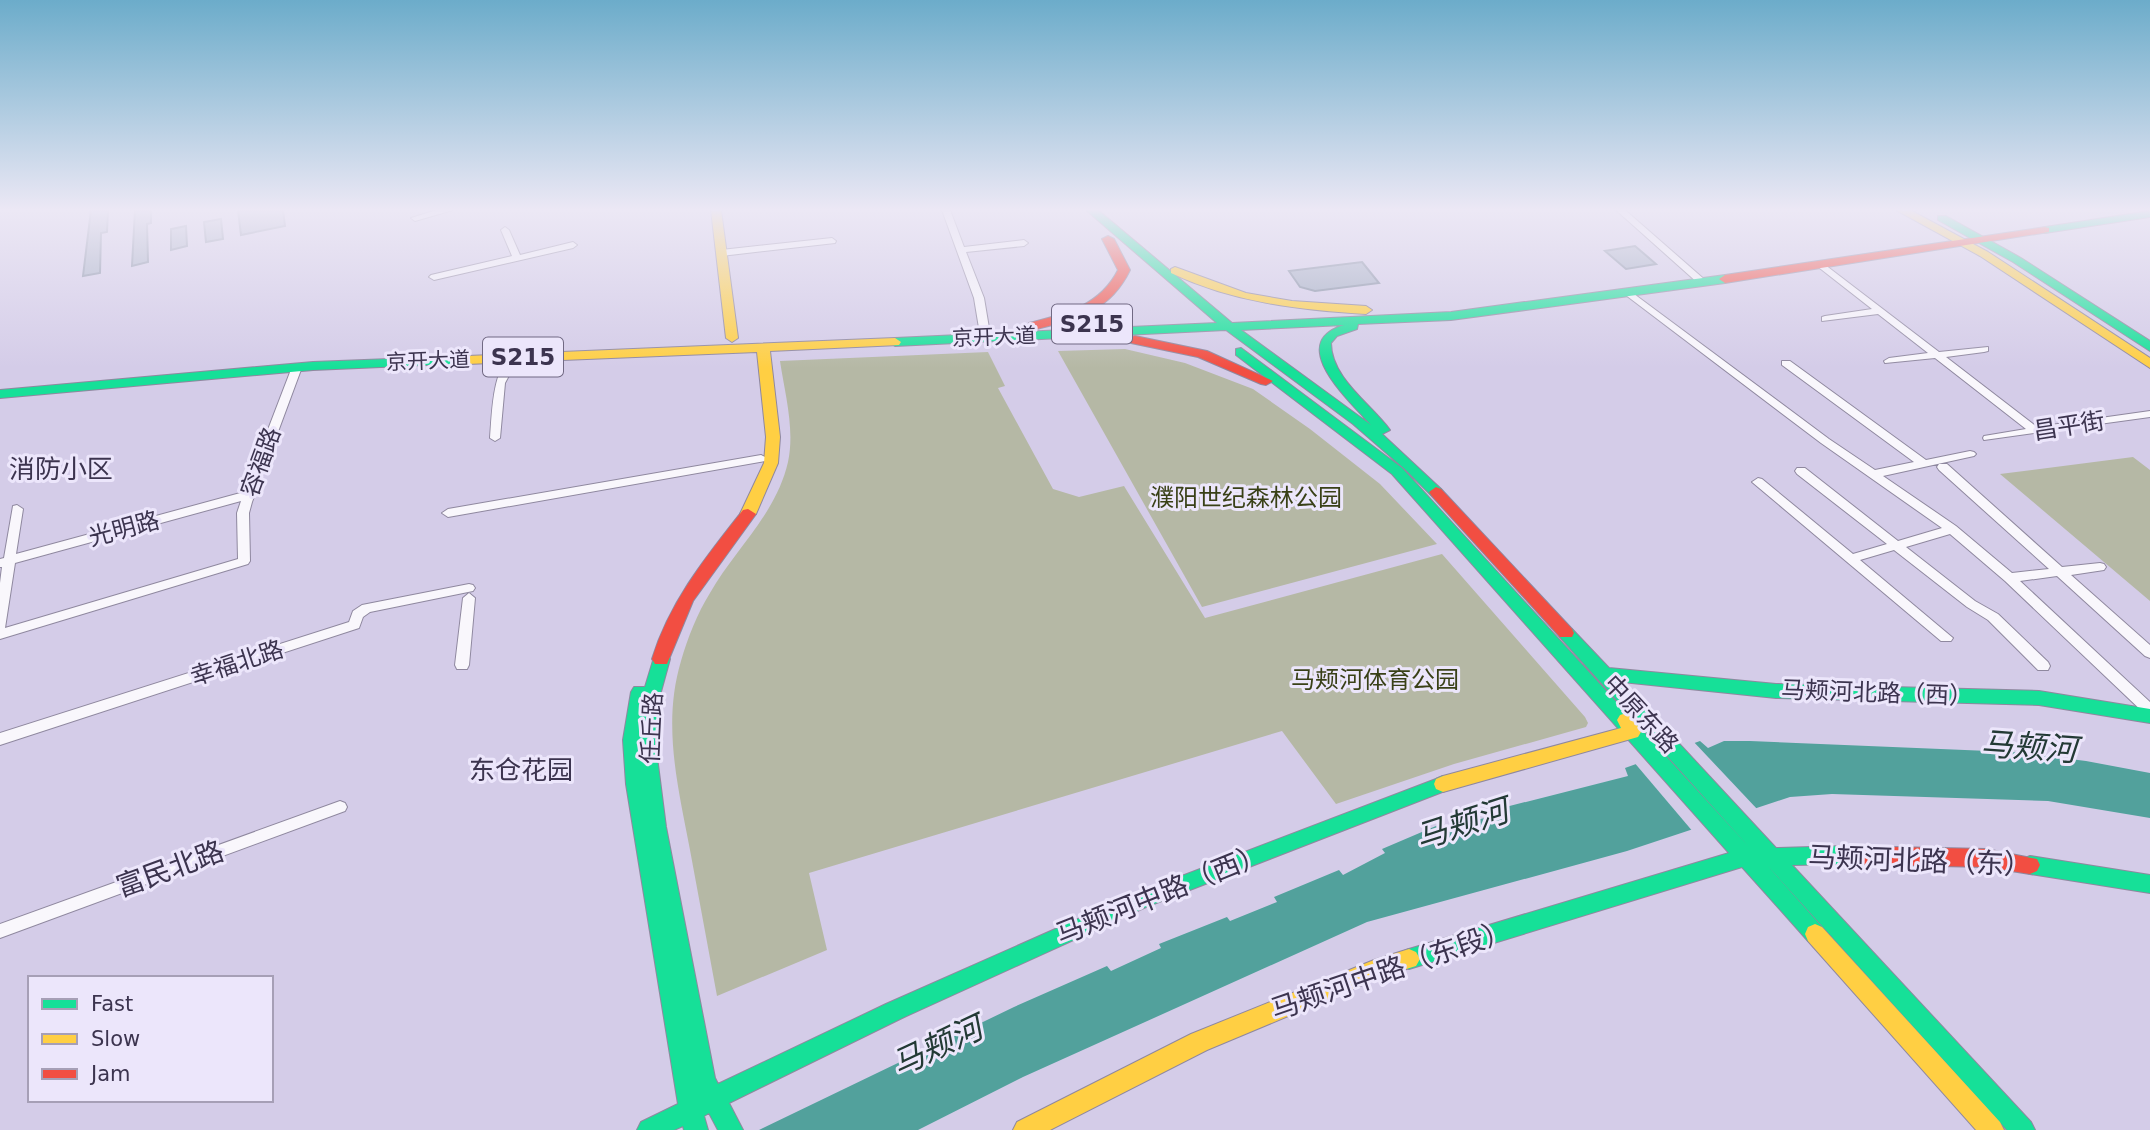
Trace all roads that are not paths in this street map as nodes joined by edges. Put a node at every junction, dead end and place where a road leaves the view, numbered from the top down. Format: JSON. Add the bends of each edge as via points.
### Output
{"nodes":[{"id":1,"x":496,"y":263,"type":"edge"},
{"id":2,"x":722,"y":263,"type":"edge"},
{"id":3,"x":966,"y":263,"type":"edge"},
{"id":4,"x":1122,"y":263,"type":"edge"},
{"id":5,"x":1143,"y":263,"type":"edge"},
{"id":6,"x":1160,"y":263,"type":"edge"},
{"id":7,"x":1680,"y":263,"type":"edge"},
{"id":8,"x":1799,"y":263,"type":"edge"},
{"id":9,"x":1827,"y":263,"type":"edge"},
{"id":10,"x":2004,"y":263,"type":"edge"},
{"id":11,"x":2011,"y":263,"type":"edge"},
{"id":12,"x":1820,"y":264,"type":"junction"},
{"id":13,"x":434,"y":277,"type":"dead end"},
{"id":14,"x":1698,"y":279,"type":"junction"},
{"id":15,"x":1630,"y":294,"type":"junction"},
{"id":16,"x":1378,"y":310,"type":"junction"},
{"id":17,"x":1880,"y":311,"type":"junction"},
{"id":18,"x":1409,"y":318,"type":"junction"},
{"id":19,"x":1825,"y":318,"type":"dead end"},
{"id":20,"x":1210,"y":322,"type":"junction"},
{"id":21,"x":984,"y":328,"type":"junction"},
{"id":22,"x":1232,"y":328,"type":"junction"},
{"id":23,"x":1040,"y":331,"type":"junction"},
{"id":24,"x":732,"y":338,"type":"junction"},
{"id":25,"x":2150,"y":346,"type":"edge"},
{"id":26,"x":758,"y":347,"type":"junction"},
{"id":27,"x":1984,"y":349,"type":"dead end"},
{"id":28,"x":1936,"y":355,"type":"junction"},
{"id":29,"x":514,"y":357,"type":"junction"},
{"id":30,"x":1889,"y":361,"type":"dead end"},
{"id":31,"x":1786,"y":363,"type":"dead end"},
{"id":32,"x":2150,"y":364,"type":"edge"},
{"id":33,"x":297,"y":367,"type":"junction"},
{"id":34,"x":0,"y":383,"type":"edge"},
{"id":35,"x":0,"y":394,"type":"edge"},
{"id":36,"x":1320,"y":411,"type":"junction"},
{"id":37,"x":2150,"y":414,"type":"edge"},
{"id":38,"x":2035,"y":431,"type":"junction"},
{"id":39,"x":495,"y":438,"type":"dead end"},
{"id":40,"x":1988,"y":438,"type":"dead end"},
{"id":41,"x":1970,"y":454,"type":"dead end"},
{"id":42,"x":761,"y":459,"type":"junction"},
{"id":43,"x":1923,"y":463,"type":"junction"},
{"id":44,"x":1412,"y":466,"type":"junction"},
{"id":45,"x":1943,"y":467,"type":"dead end"},
{"id":46,"x":1801,"y":471,"type":"dead end"},
{"id":47,"x":1873,"y":474,"type":"junction"},
{"id":48,"x":1758,"y":482,"type":"dead end"},
{"id":49,"x":248,"y":495,"type":"junction"},
{"id":50,"x":17,"y":509,"type":"dead end"},
{"id":51,"x":448,"y":513,"type":"dead end"},
{"id":52,"x":1952,"y":529,"type":"junction"},
{"id":53,"x":1896,"y":546,"type":"junction"},
{"id":54,"x":1852,"y":559,"type":"junction"},
{"id":55,"x":5,"y":561,"type":"edge"},
{"id":56,"x":2100,"y":567,"type":"dead end"},
{"id":57,"x":2060,"y":572,"type":"junction"},
{"id":58,"x":2008,"y":578,"type":"junction"},
{"id":59,"x":0,"y":625,"type":"edge"},
{"id":60,"x":0,"y":634,"type":"edge"},
{"id":61,"x":1947,"y":638,"type":"dead end"},
{"id":62,"x":2150,"y":653,"type":"edge"},
{"id":63,"x":461,"y":665,"type":"dead end"},
{"id":64,"x":2043,"y":666,"type":"dead end"},
{"id":65,"x":1603,"y":674,"type":"junction"},
{"id":66,"x":2150,"y":710,"type":"edge"},
{"id":67,"x":2150,"y":716,"type":"edge"},
{"id":68,"x":1632,"y":732,"type":"junction"},
{"id":69,"x":0,"y":739,"type":"edge"},
{"id":70,"x":340,"y":807,"type":"dead end"},
{"id":71,"x":1745,"y":857,"type":"junction"},
{"id":72,"x":1773,"y":858,"type":"junction"},
{"id":73,"x":2150,"y":884,"type":"edge"},
{"id":74,"x":0,"y":931,"type":"edge"},
{"id":75,"x":712,"y":1098,"type":"junction"},
{"id":76,"x":690,"y":1110,"type":"junction"},
{"id":77,"x":695,"y":1129,"type":"edge"},
{"id":78,"x":649,"y":1130,"type":"edge"},
{"id":79,"x":730,"y":1130,"type":"edge"},
{"id":80,"x":1025,"y":1130,"type":"edge"},
{"id":81,"x":1992,"y":1130,"type":"edge"},
{"id":82,"x":2023,"y":1130,"type":"edge"}],
"edges":[{"from":1,"to":13,"type":"street"},
{"from":2,"to":24,"type":"main road"},
{"from":3,"to":21,"type":"street"},
{"from":4,"to":23,"type":"main road","via":[[1124,270],[1115,293]]},
{"from":5,"to":20,"type":"main road"},
{"from":6,"to":16,"type":"main road","via":[[1213,289],[1276,303]]},
{"from":7,"to":14,"type":"street"},
{"from":8,"to":14,"type":"main road","name":"京开大道","number":"S215"},
{"from":9,"to":12,"type":"main road","name":"京开大道","number":"S215"},
{"from":10,"to":32,"type":"main road"},
{"from":11,"to":25,"type":"main road"},
{"from":12,"to":14,"type":"main road","name":"京开大道","number":"S215"},
{"from":12,"to":17,"type":"street"},
{"from":14,"to":15,"type":"main road","name":"京开大道","number":"S215"},
{"from":14,"to":16,"type":"main road","name":"京开大道","number":"S215"},
{"from":15,"to":18,"type":"main road","name":"京开大道","number":"S215"},
{"from":15,"to":47,"type":"street"},
{"from":16,"to":20,"type":"main road","name":"京开大道","number":"S215"},
{"from":17,"to":19,"type":"street"},
{"from":17,"to":28,"type":"street"},
{"from":18,"to":22,"type":"main road","name":"京开大道","number":"S215"},
{"from":18,"to":44,"type":"main road","via":[[1349,327],[1329,337],[1324,350],[1329,364]]},
{"from":20,"to":22,"type":"main road","name":"中原东路"},
{"from":20,"to":23,"type":"main road","name":"京开大道","number":"S215"},
{"from":20,"to":36,"type":"main road","name":"中原东路"},
{"from":21,"to":23,"type":"main road","name":"京开大道","number":"S215"},
{"from":21,"to":24,"type":"main road","name":"京开大道","number":"S215"},
{"from":22,"to":44,"type":"main road","name":"中原东路","via":[[1348,412]]},
{"from":23,"to":26,"type":"main road","name":"京开大道","number":"S215"},
{"from":23,"to":36,"type":"main road","via":[[1184,350],[1239,368]]},
{"from":24,"to":34,"type":"main road","name":"京开大道","number":"S215","via":[[308,356]]},
{"from":26,"to":29,"type":"main road","name":"京开大道","number":"S215"},
{"from":26,"to":42,"type":"main road","name":"任丘路"},
{"from":26,"to":75,"type":"main road","name":"任丘路","via":[[773,437],[771,463],[750,511],[683,599],[655,678],[646,741],[656,827],[704,1081]]},
{"from":27,"to":28,"type":"street"},
{"from":28,"to":30,"type":"street"},
{"from":28,"to":38,"type":"street"},
{"from":29,"to":33,"type":"main road","name":"京开大道","number":"S215"},
{"from":29,"to":39,"type":"street","via":[[498,393]]},
{"from":31,"to":43,"type":"street"},
{"from":33,"to":35,"type":"main road","name":"京开大道","number":"S215"},
{"from":33,"to":49,"type":"street","name":"容福路"},
{"from":36,"to":68,"type":"main road","name":"中原东路","via":[[1397,471]]},
{"from":37,"to":38,"type":"street","name":"昌平街"},
{"from":38,"to":40,"type":"street","name":"昌平街"},
{"from":41,"to":43,"type":"street"},
{"from":42,"to":51,"type":"street"},
{"from":42,"to":76,"type":"main road","name":"任丘路","via":[[739,509],[695,566],[657,633],[632,740],[641,831]]},
{"from":43,"to":47,"type":"street"},
{"from":44,"to":65,"type":"main road","name":"中原东路"},
{"from":45,"to":57,"type":"street"},
{"from":46,"to":53,"type":"street"},
{"from":47,"to":52,"type":"street"},
{"from":48,"to":54,"type":"street"},
{"from":49,"to":55,"type":"street","name":"光明路"},
{"from":49,"to":60,"type":"street","name":"容福路","via":[[243,513],[244,562]]},
{"from":50,"to":55,"type":"street"},
{"from":52,"to":53,"type":"street"},
{"from":52,"to":58,"type":"street"},
{"from":53,"to":54,"type":"street"},
{"from":53,"to":64,"type":"street","via":[[1993,617]]},
{"from":54,"to":61,"type":"street"},
{"from":55,"to":59,"type":"street"},
{"from":56,"to":57,"type":"street"},
{"from":57,"to":58,"type":"street"},
{"from":57,"to":62,"type":"street"},
{"from":58,"to":66,"type":"street"},
{"from":63,"to":69,"type":"street","name":"幸福北路","via":[[469,593],[373,606],[358,614],[354,625]]},
{"from":65,"to":67,"type":"main road","name":"马颊河北路（西）","via":[[1776,691],[2039,698]]},
{"from":65,"to":68,"type":"main road"},
{"from":65,"to":72,"type":"main road","name":"中原东路"},
{"from":68,"to":71,"type":"main road","name":"中原东路"},
{"from":68,"to":75,"type":"main road","name":"马颊河中路（西）","via":[[1385,802],[1066,932]]},
{"from":70,"to":74,"type":"street","name":"富民北路"},
{"from":71,"to":72,"type":"main road","name":"马颊河中路（东段）"},
{"from":71,"to":80,"type":"main road","name":"马颊河中路（东段）","via":[[1382,967],[1199,1042]]},
{"from":71,"to":81,"type":"main road","name":"中原东路"},
{"from":72,"to":73,"type":"main road","name":"马颊河北路（东）","via":[[1807,854],[1986,858]]},
{"from":72,"to":82,"type":"main road","name":"中原东路"},
{"from":75,"to":76,"type":"main road","name":"马颊河中路（西）"},
{"from":75,"to":79,"type":"main road","name":"任丘路"},
{"from":76,"to":77,"type":"main road","name":"任丘路"},
{"from":76,"to":78,"type":"main road","name":"马颊河中路（西）"}]}
